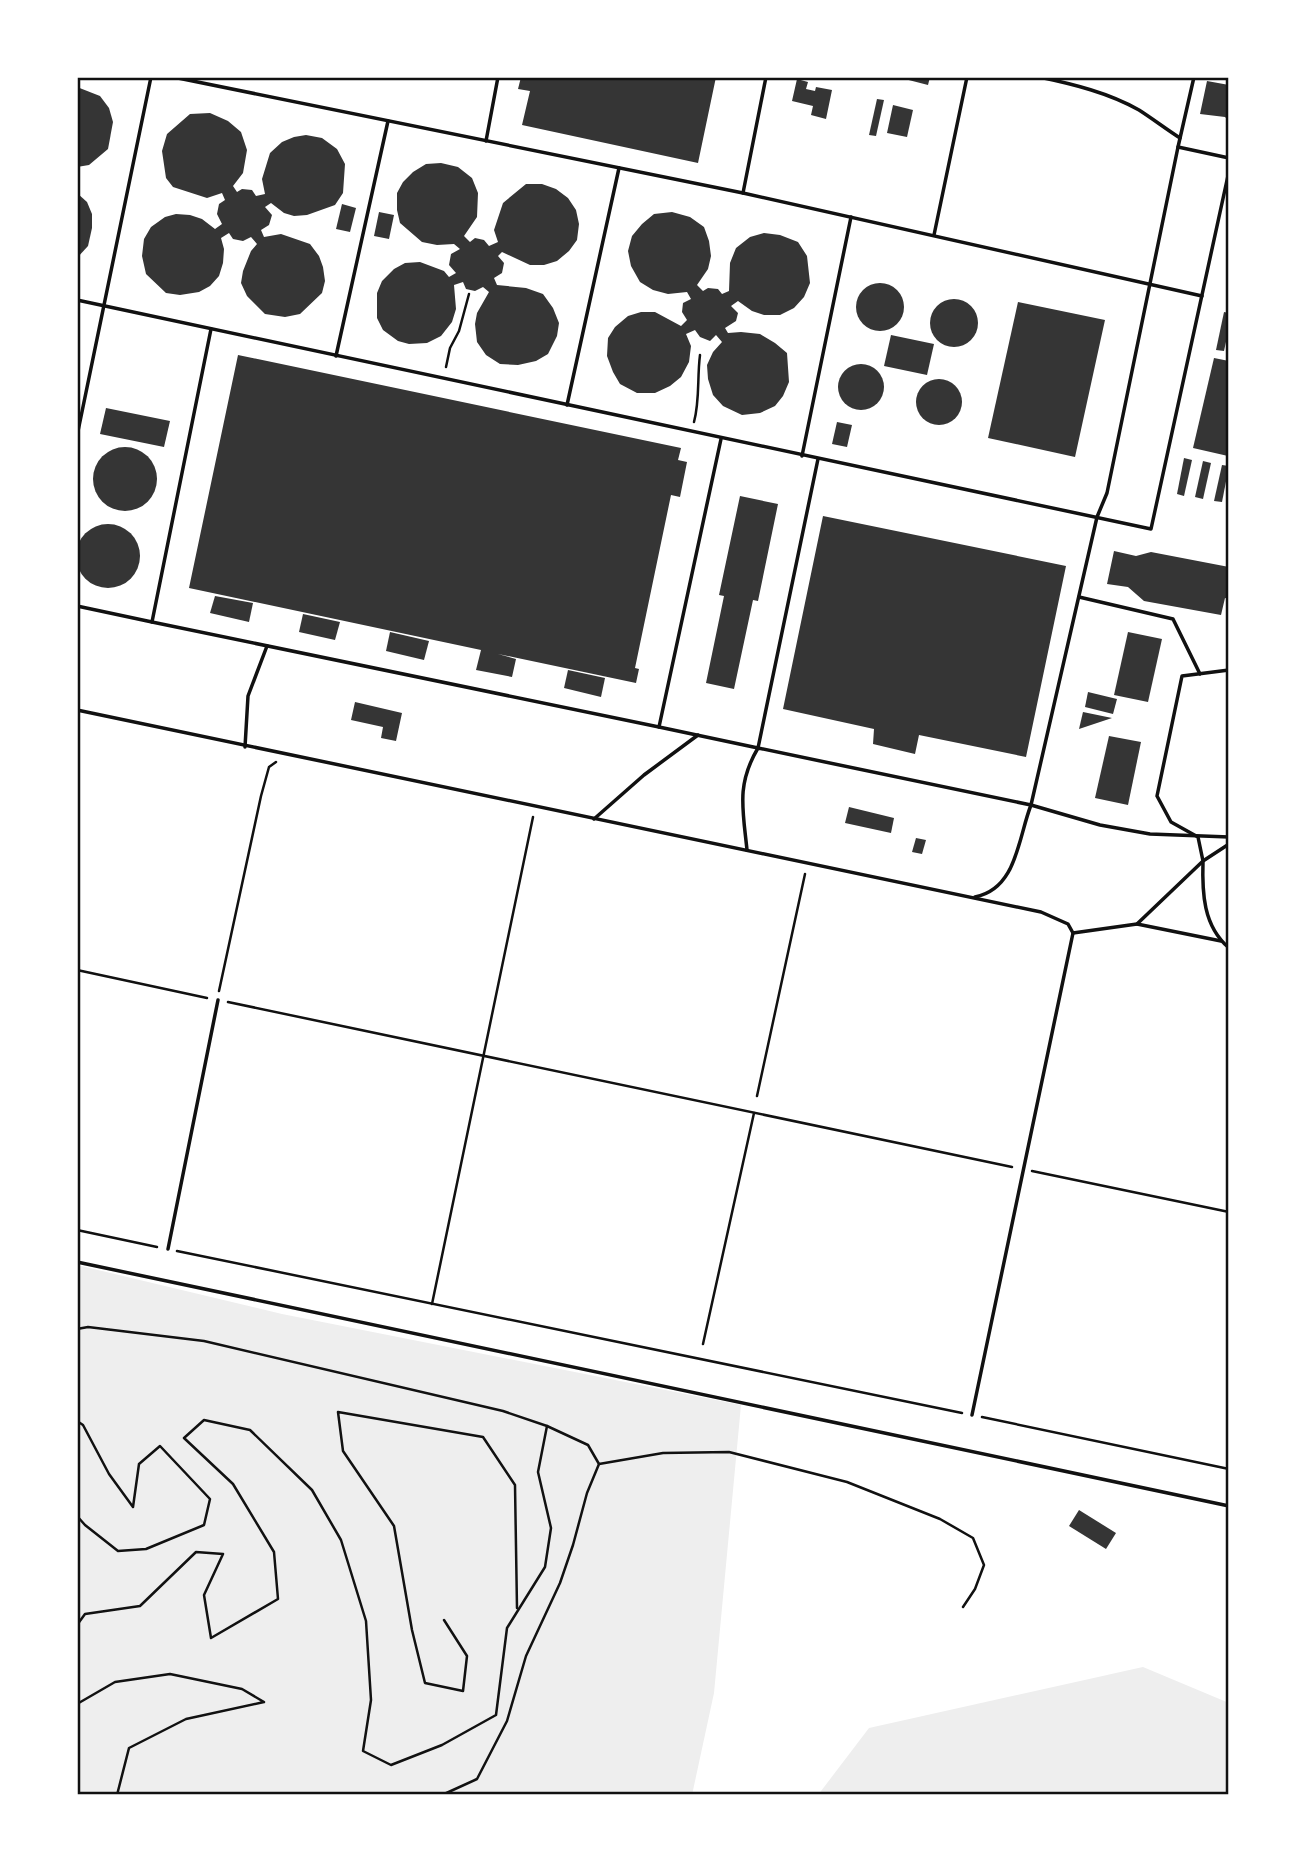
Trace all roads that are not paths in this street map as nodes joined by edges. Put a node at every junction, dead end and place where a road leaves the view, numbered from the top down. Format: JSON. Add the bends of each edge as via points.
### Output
{"nodes":[{"id":1,"x":151,"y":77,"type":"edge"},
{"id":2,"x":173,"y":77,"type":"edge"},
{"id":3,"x":498,"y":77,"type":"edge"},
{"id":4,"x":766,"y":77,"type":"edge"},
{"id":5,"x":967,"y":77,"type":"edge"},
{"id":6,"x":1039,"y":77,"type":"edge"},
{"id":7,"x":1195,"y":77,"type":"edge"},
{"id":8,"x":388,"y":121,"type":"junction"},
{"id":9,"x":1180,"y":138,"type":"junction"},
{"id":10,"x":486,"y":141,"type":"junction"},
{"id":11,"x":1178,"y":147,"type":"junction"},
{"id":12,"x":1229,"y":158,"type":"edge"},
{"id":13,"x":620,"y":168,"type":"junction"},
{"id":14,"x":1229,"y":171,"type":"edge"},
{"id":15,"x":743,"y":193,"type":"junction"},
{"id":16,"x":851,"y":217,"type":"junction"},
{"id":17,"x":934,"y":235,"type":"junction"},
{"id":18,"x":1151,"y":284,"type":"junction"},
{"id":19,"x":1202,"y":296,"type":"junction"},
{"id":20,"x":77,"y":300,"type":"edge"},
{"id":21,"x":104,"y":306,"type":"junction"},
{"id":22,"x":211,"y":329,"type":"junction"},
{"id":23,"x":336,"y":356,"type":"junction"},
{"id":24,"x":567,"y":405,"type":"junction"},
{"id":25,"x":77,"y":436,"type":"edge"},
{"id":26,"x":721,"y":439,"type":"junction"},
{"id":27,"x":802,"y":456,"type":"junction"},
{"id":28,"x":818,"y":459,"type":"junction"},
{"id":29,"x":1097,"y":517,"type":"junction"},
{"id":30,"x":1079,"y":597,"type":"junction"},
{"id":31,"x":77,"y":606,"type":"edge"},
{"id":32,"x":152,"y":622,"type":"junction"},
{"id":33,"x":267,"y":646,"type":"junction"},
{"id":34,"x":1229,"y":670,"type":"edge"},
{"id":35,"x":1200,"y":674,"type":"junction"},
{"id":36,"x":77,"y":710,"type":"edge"},
{"id":37,"x":659,"y":727,"type":"junction"},
{"id":38,"x":698,"y":735,"type":"junction"},
{"id":39,"x":245,"y":747,"type":"junction"},
{"id":40,"x":758,"y":748,"type":"junction"},
{"id":41,"x":1031,"y":805,"type":"junction"},
{"id":42,"x":594,"y":819,"type":"junction"},
{"id":43,"x":1229,"y":837,"type":"edge"},
{"id":44,"x":1198,"y":838,"type":"junction"},
{"id":45,"x":1229,"y":844,"type":"edge"},
{"id":46,"x":747,"y":851,"type":"junction"},
{"id":47,"x":1203,"y":861,"type":"junction"},
{"id":48,"x":970,"y":898,"type":"junction"},
{"id":49,"x":1138,"y":924,"type":"junction"},
{"id":50,"x":1073,"y":933,"type":"junction"},
{"id":51,"x":1221,"y":941,"type":"junction"},
{"id":52,"x":1229,"y":948,"type":"edge"},
{"id":53,"x":218,"y":1000,"type":"road end"},
{"id":54,"x":168,"y":1249,"type":"road end"},
{"id":55,"x":77,"y":1262,"type":"edge"},
{"id":56,"x":972,"y":1415,"type":"road end"},
{"id":57,"x":1229,"y":1506,"type":"edge"}],
"edges":[{"from":1,"to":21,"type":"lane"},
{"from":2,"to":8,"type":"lane"},
{"from":3,"to":10,"type":"lane"},
{"from":4,"to":15,"type":"lane"},
{"from":5,"to":17,"type":"lane"},
{"from":6,"to":9,"type":"lane","via":[[1111,97]]},
{"from":7,"to":9,"type":"lane"},
{"from":8,"to":10,"type":"lane"},
{"from":8,"to":23,"type":"lane"},
{"from":9,"to":11,"type":"lane"},
{"from":10,"to":13,"type":"lane"},
{"from":11,"to":12,"type":"lane"},
{"from":11,"to":18,"type":"lane"},
{"from":13,"to":15,"type":"lane"},
{"from":13,"to":24,"type":"lane"},
{"from":14,"to":19,"type":"lane"},
{"from":15,"to":16,"type":"lane"},
{"from":16,"to":17,"type":"lane"},
{"from":16,"to":27,"type":"lane"},
{"from":17,"to":18,"type":"lane"},
{"from":18,"to":19,"type":"lane"},
{"from":18,"to":29,"type":"lane","via":[[1107,493]]},
{"from":19,"to":29,"type":"lane","via":[[1151,529]]},
{"from":20,"to":21,"type":"lane"},
{"from":21,"to":22,"type":"lane"},
{"from":21,"to":25,"type":"lane"},
{"from":22,"to":23,"type":"lane"},
{"from":22,"to":32,"type":"lane"},
{"from":23,"to":24,"type":"lane"},
{"from":24,"to":26,"type":"lane"},
{"from":26,"to":27,"type":"lane"},
{"from":26,"to":37,"type":"lane"},
{"from":27,"to":28,"type":"lane"},
{"from":28,"to":29,"type":"lane"},
{"from":28,"to":40,"type":"lane"},
{"from":29,"to":30,"type":"lane"},
{"from":30,"to":35,"type":"lane","via":[[1173,619]]},
{"from":30,"to":41,"type":"lane"},
{"from":31,"to":32,"type":"lane"},
{"from":32,"to":33,"type":"lane"},
{"from":33,"to":37,"type":"lane"},
{"from":33,"to":39,"type":"lane","via":[[248,696]]},
{"from":34,"to":35,"type":"lane"},
{"from":35,"to":44,"type":"lane","via":[[1182,676],[1157,796],[1171,822]]},
{"from":36,"to":39,"type":"lane"},
{"from":37,"to":38,"type":"lane"},
{"from":38,"to":40,"type":"lane"},
{"from":38,"to":42,"type":"lane"},
{"from":39,"to":42,"type":"lane"},
{"from":40,"to":41,"type":"lane"},
{"from":40,"to":46,"type":"lane","via":[[741,795]]},
{"from":41,"to":44,"type":"lane","via":[[1100,825]]},
{"from":41,"to":48,"type":"lane","via":[[1015,861],[1000,884],[987,895]]},
{"from":42,"to":46,"type":"lane"},
{"from":43,"to":44,"type":"lane"},
{"from":44,"to":47,"type":"lane"},
{"from":45,"to":47,"type":"lane"},
{"from":46,"to":48,"type":"lane"},
{"from":47,"to":49,"type":"lane"},
{"from":47,"to":51,"type":"lane","via":[[1205,909]]},
{"from":48,"to":50,"type":"lane","via":[[1050,916],[1068,924]]},
{"from":49,"to":50,"type":"lane"},
{"from":49,"to":51,"type":"lane"},
{"from":50,"to":56,"type":"lane"},
{"from":51,"to":52,"type":"lane"},
{"from":53,"to":54,"type":"lane"},
{"from":55,"to":57,"type":"lane"}]}
